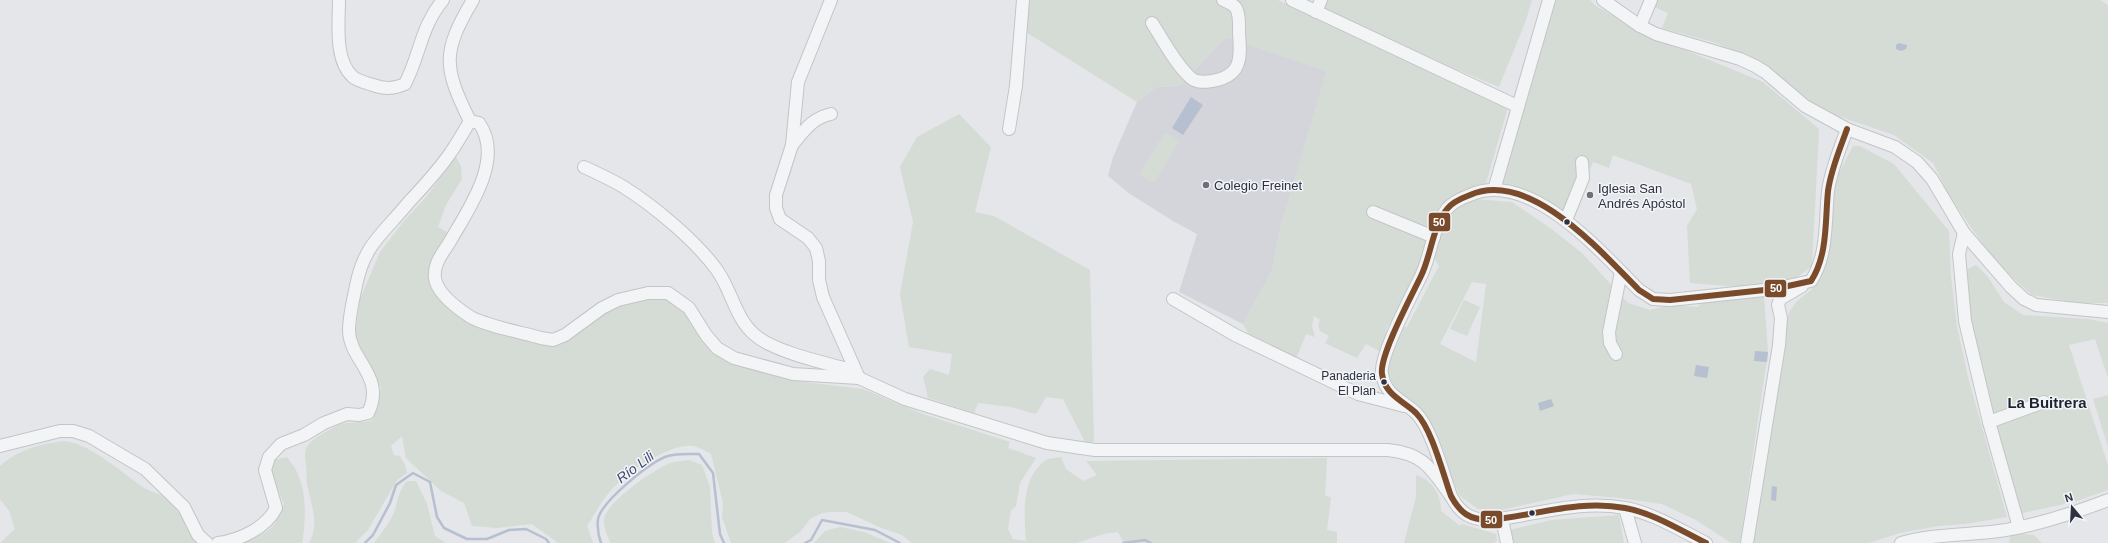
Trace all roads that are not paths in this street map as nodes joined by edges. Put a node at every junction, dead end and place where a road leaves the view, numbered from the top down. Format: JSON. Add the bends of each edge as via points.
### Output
{"nodes":[{"id":1,"x":339,"y":0,"type":"edge"},
{"id":2,"x":443,"y":0,"type":"edge"},
{"id":3,"x":473,"y":0,"type":"edge"},
{"id":4,"x":831,"y":0,"type":"edge"},
{"id":5,"x":1023,"y":0,"type":"edge"},
{"id":6,"x":1223,"y":0,"type":"edge"},
{"id":7,"x":1292,"y":0,"type":"edge"},
{"id":8,"x":1321,"y":0,"type":"edge"},
{"id":9,"x":1549,"y":0,"type":"edge"},
{"id":10,"x":1602,"y":0,"type":"edge"},
{"id":11,"x":1651,"y":0,"type":"edge"},
{"id":12,"x":1316,"y":12,"type":"junction"},
{"id":13,"x":1152,"y":23,"type":"dead end"},
{"id":14,"x":1640,"y":26,"type":"junction"},
{"id":15,"x":1517,"y":106,"type":"junction"},
{"id":16,"x":831,"y":114,"type":"dead end"},
{"id":17,"x":470,"y":121,"type":"junction"},
{"id":18,"x":1009,"y":129,"type":"dead end"},
{"id":19,"x":1847,"y":129,"type":"junction"},
{"id":20,"x":792,"y":145,"type":"junction"},
{"id":21,"x":1582,"y":162,"type":"dead end"},
{"id":22,"x":584,"y":167,"type":"dead end"},
{"id":23,"x":1494,"y":190,"type":"junction"},
{"id":24,"x":1374,"y":212,"type":"dead end"},
{"id":25,"x":1566,"y":220,"type":"junction"},
{"id":26,"x":1964,"y":233,"type":"junction"},
{"id":27,"x":1434,"y":238,"type":"junction"},
{"id":28,"x":1621,"y":272,"type":"junction"},
{"id":29,"x":1811,"y":281,"type":"junction"},
{"id":30,"x":1173,"y":299,"type":"dead end"},
{"id":31,"x":2108,"y":312,"type":"edge"},
{"id":32,"x":1616,"y":354,"type":"dead end"},
{"id":33,"x":857,"y":374,"type":"junction"},
{"id":34,"x":2044,"y":402,"type":"dead end"},
{"id":35,"x":1408,"y":407,"type":"junction"},
{"id":36,"x":1989,"y":422,"type":"junction"},
{"id":37,"x":0,"y":446,"type":"edge"},
{"id":38,"x":1451,"y":496,"type":"junction"},
{"id":39,"x":2108,"y":500,"type":"edge"},
{"id":40,"x":1625,"y":508,"type":"junction"},
{"id":41,"x":1502,"y":519,"type":"junction"},
{"id":42,"x":2019,"y":527,"type":"junction"},
{"id":43,"x":207,"y":543,"type":"edge"},
{"id":44,"x":218,"y":543,"type":"edge"},
{"id":45,"x":1508,"y":543,"type":"edge"},
{"id":46,"x":1635,"y":543,"type":"edge"},
{"id":47,"x":1706,"y":543,"type":"edge"},
{"id":48,"x":1747,"y":543,"type":"edge"},
{"id":49,"x":1901,"y":543,"type":"edge"}],
"edges":[{"from":1,"to":2,"type":"street","via":[[340,45],[348,71],[354,78],[395,89],[405,84],[414,68],[430,18]]},
{"from":3,"to":17,"type":"street","via":[[457,27],[450,56],[450,75]]},
{"from":4,"to":20,"type":"street","via":[[829,13],[798,82]]},
{"from":5,"to":18,"type":"street","via":[[1016,86]]},
{"from":6,"to":13,"type":"street","via":[[1234,6],[1238,13],[1240,52],[1239,63],[1232,73],[1222,79],[1202,82],[1192,79]]},
{"from":7,"to":12,"type":"street"},
{"from":8,"to":12,"type":"street"},
{"from":9,"to":15,"type":"street"},
{"from":10,"to":14,"type":"street"},
{"from":11,"to":14,"type":"street"},
{"from":12,"to":15,"type":"street"},
{"from":14,"to":19,"type":"street","via":[[1656,34],[1740,59],[1755,66],[1805,106]]},
{"from":15,"to":23,"type":"street"},
{"from":16,"to":20,"type":"street","via":[[820,116],[813,121]]},
{"from":17,"to":33,"type":"street","via":[[480,123],[485,131],[487,168],[459,225],[441,254],[435,267],[435,279],[440,291],[470,317],[553,340],[565,335],[602,308],[618,300],[648,293],[668,293],[689,308],[706,336],[717,348],[734,358],[793,374]]},
{"from":17,"to":44,"type":"street","via":[[451,153],[380,233],[365,255],[356,285],[349,332],[354,349],[371,377],[372,405],[368,413],[347,414],[281,444],[269,457],[265,470],[276,508],[272,515],[249,533],[228,542]]},
{"from":19,"to":26,"type":"street","via":[[1895,147],[1917,162],[1932,179]]},
{"from":19,"to":29,"type":"street","via":[[1832,171],[1824,243],[1818,270]]},
{"from":20,"to":33,"type":"street","via":[[776,195],[776,208],[780,219],[808,238],[816,248],[823,297]]},
{"from":21,"to":25,"type":"street","via":[[1583,178]]},
{"from":22,"to":33,"type":"street","via":[[622,186],[673,225],[709,259],[740,318],[756,336],[786,351]]},
{"from":23,"to":25,"type":"street","via":[[1529,198]]},
{"from":23,"to":27,"type":"street","via":[[1475,192],[1460,198],[1447,208]]},
{"from":24,"to":27,"type":"street"},
{"from":25,"to":28,"type":"street"},
{"from":26,"to":31,"type":"street","via":[[2011,288],[2024,299],[2036,305]]},
{"from":26,"to":36,"type":"street","via":[[1959,254],[1964,307]]},
{"from":27,"to":35,"type":"street","via":[[1424,272],[1394,330],[1381,371],[1389,392]]},
{"from":28,"to":29,"type":"street","via":[[1639,290],[1653,299],[1670,300],[1774,289]]},
{"from":28,"to":32,"type":"street","via":[[1609,332],[1610,343]]},
{"from":29,"to":48,"type":"street","via":[[1780,299],[1778,305],[1781,318],[1779,345]]},
{"from":30,"to":35,"type":"street","via":[[1235,335],[1358,394]]},
{"from":33,"to":38,"type":"street","via":[[905,399],[1047,443],[1095,450],[1404,452],[1418,457],[1430,468]]},
{"from":34,"to":36,"type":"street"},
{"from":35,"to":38,"type":"street","via":[[1425,425]]},
{"from":36,"to":42,"type":"street"},
{"from":37,"to":43,"type":"street","via":[[60,431],[72,431],[89,436],[145,469],[184,507],[198,535]]},
{"from":38,"to":41,"type":"street","via":[[1456,506],[1470,518]]},
{"from":39,"to":42,"type":"street"},
{"from":40,"to":41,"type":"street","via":[[1577,506]]},
{"from":40,"to":46,"type":"street"},
{"from":40,"to":47,"type":"street"},
{"from":41,"to":45,"type":"street"},
{"from":42,"to":49,"type":"street"}]}
